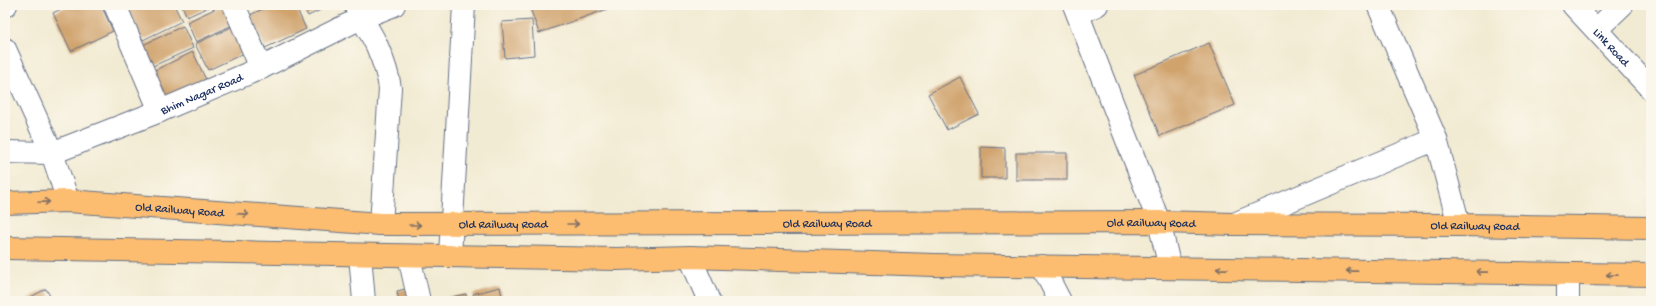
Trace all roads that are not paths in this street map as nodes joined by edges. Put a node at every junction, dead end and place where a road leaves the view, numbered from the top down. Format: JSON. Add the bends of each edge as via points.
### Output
{"nodes":[{"id":1,"x":115,"y":5,"type":"edge"},
{"id":2,"x":234,"y":5,"type":"edge"},
{"id":3,"x":394,"y":5,"type":"edge"},
{"id":4,"x":464,"y":5,"type":"edge"},
{"id":5,"x":1378,"y":5,"type":"edge"},
{"id":6,"x":1573,"y":5,"type":"edge"},
{"id":7,"x":1622,"y":5,"type":"edge"},
{"id":8,"x":1083,"y":8,"type":"edge"},
{"id":9,"x":358,"y":12,"type":"edge"},
{"id":10,"x":1596,"y":29,"type":"junction"},
{"id":11,"x":5,"y":49,"type":"edge"},
{"id":12,"x":261,"y":68,"type":"junction"},
{"id":13,"x":1650,"y":87,"type":"edge"},
{"id":14,"x":160,"y":112,"type":"junction"},
{"id":15,"x":1436,"y":139,"type":"junction"},
{"id":16,"x":5,"y":152,"type":"edge"},
{"id":17,"x":52,"y":153,"type":"junction"},
{"id":18,"x":68,"y":201,"type":"junction"},
{"id":19,"x":5,"y":203,"type":"edge"},
{"id":20,"x":1159,"y":222,"type":"junction"},
{"id":21,"x":381,"y":224,"type":"junction"},
{"id":22,"x":1234,"y":224,"type":"junction"},
{"id":23,"x":451,"y":225,"type":"junction"},
{"id":24,"x":1459,"y":225,"type":"junction"},
{"id":25,"x":1651,"y":228,"type":"edge"},
{"id":26,"x":5,"y":248,"type":"edge"},
{"id":27,"x":360,"y":255,"type":"junction"},
{"id":28,"x":409,"y":256,"type":"junction"},
{"id":29,"x":450,"y":256,"type":"junction"},
{"id":30,"x":690,"y":257,"type":"junction"},
{"id":31,"x":1042,"y":266,"type":"junction"},
{"id":32,"x":1170,"y":268,"type":"junction"},
{"id":33,"x":1568,"y":274,"type":"junction"},
{"id":34,"x":1651,"y":275,"type":"edge"},
{"id":35,"x":364,"y":301,"type":"edge"},
{"id":36,"x":419,"y":301,"type":"edge"},
{"id":37,"x":709,"y":301,"type":"edge"},
{"id":38,"x":1060,"y":301,"type":"edge"},
{"id":39,"x":1568,"y":301,"type":"edge"}],
"edges":[{"from":1,"to":14,"type":"street"},
{"from":2,"to":12,"type":"street"},
{"from":3,"to":9,"type":"street","name":"Bhim Nagar Road"},
{"from":4,"to":23,"type":"street"},
{"from":5,"to":15,"type":"street"},
{"from":6,"to":10,"type":"street","name":"Link Road"},
{"from":7,"to":10,"type":"street"},
{"from":8,"to":20,"type":"street"},
{"from":9,"to":12,"type":"street","name":"Bhim Nagar Road"},
{"from":9,"to":21,"type":"street","via":[[388,72],[390,88]]},
{"from":10,"to":13,"type":"street","name":"Link Road"},
{"from":11,"to":17,"type":"street"},
{"from":12,"to":14,"type":"street","name":"Bhim Nagar Road"},
{"from":14,"to":17,"type":"street","name":"Bhim Nagar Road"},
{"from":15,"to":22,"type":"street"},
{"from":15,"to":24,"type":"street"},
{"from":16,"to":17,"type":"street"},
{"from":17,"to":18,"type":"street"},
{"from":19,"to":18,"type":"main road","name":"Old Railway Road","one_way":true},
{"from":18,"to":21,"type":"main road","name":"Old Railway Road","one_way":true},
{"from":20,"to":22,"type":"main road","name":"Old Railway Road"},
{"from":23,"to":20,"type":"main road","name":"Old Railway Road","one_way":true},
{"from":20,"to":32,"type":"street"},
{"from":21,"to":23,"type":"main road","name":"Old Railway Road","one_way":true},
{"from":22,"to":24,"type":"main road","name":"Old Railway Road"},
{"from":23,"to":29,"type":"street"},
{"from":24,"to":25,"type":"main road","name":"Old Railway Road"},
{"from":26,"to":27,"type":"main road"},
{"from":27,"to":28,"type":"main road"},
{"from":27,"to":35,"type":"street"},
{"from":28,"to":29,"type":"main road"},
{"from":28,"to":36,"type":"street"},
{"from":29,"to":30,"type":"main road","via":[[616,259]]},
{"from":30,"to":31,"type":"main road"},
{"from":30,"to":37,"type":"street"},
{"from":31,"to":32,"type":"main road"},
{"from":31,"to":38,"type":"street"},
{"from":33,"to":32,"type":"main road","one_way":true},
{"from":34,"to":33,"type":"main road","one_way":true},
{"from":33,"to":39,"type":"street"}]}
